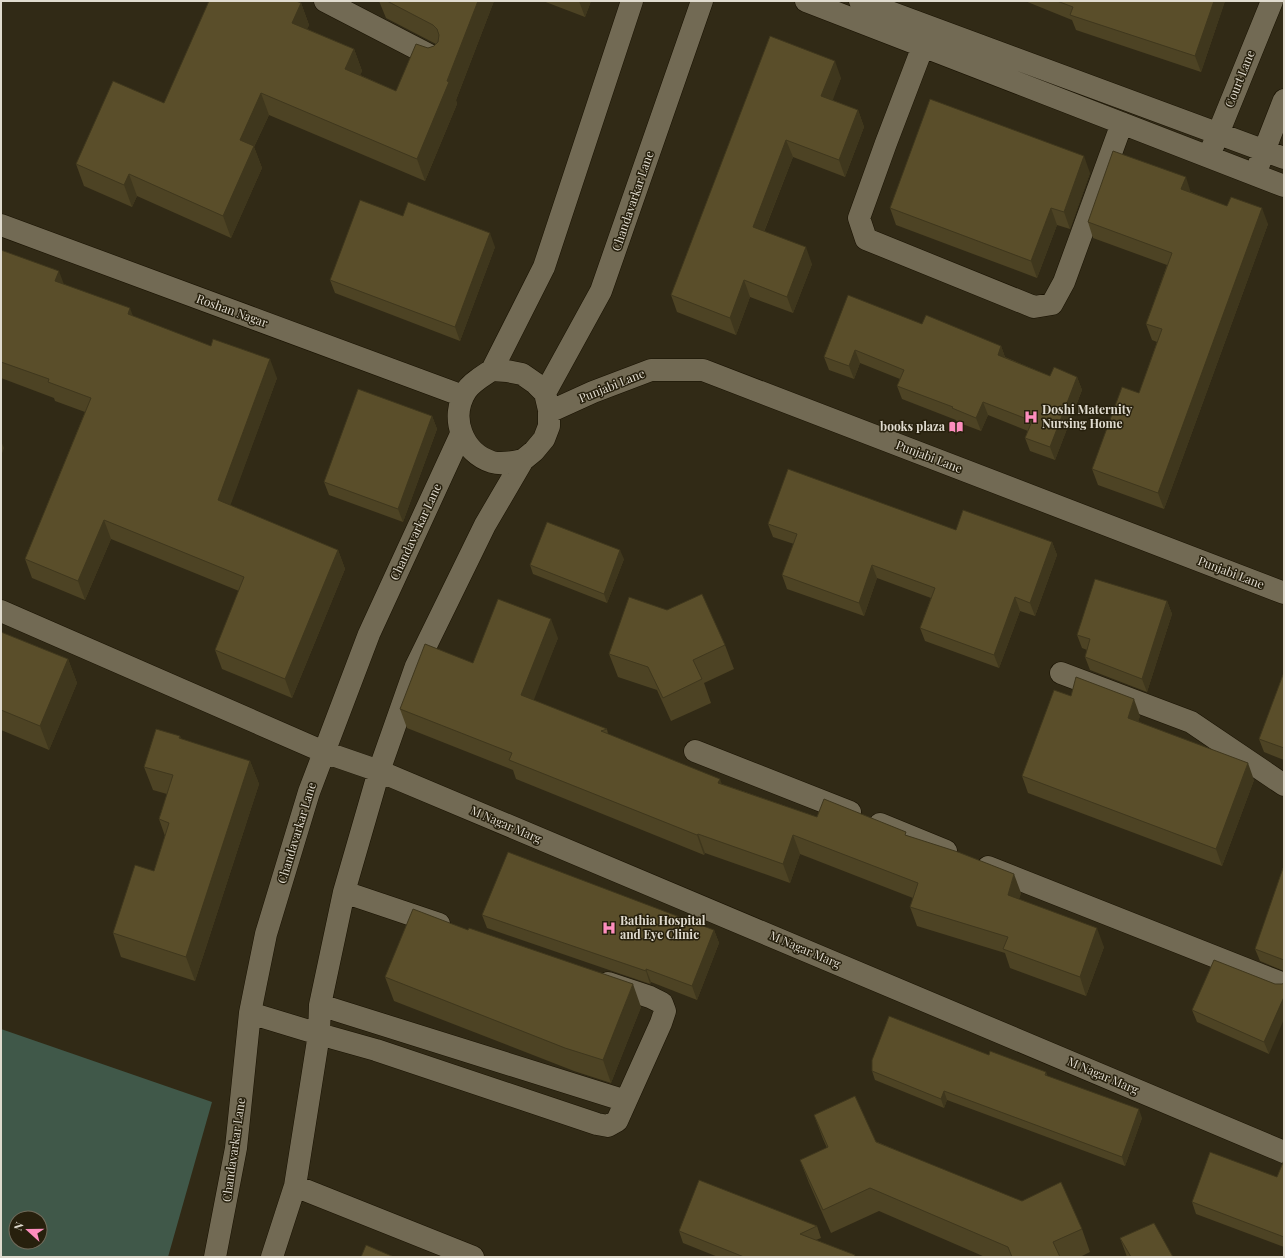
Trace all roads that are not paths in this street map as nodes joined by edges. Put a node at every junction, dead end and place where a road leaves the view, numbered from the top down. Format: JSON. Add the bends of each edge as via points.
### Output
{"nodes":[{"id":1,"x":325,"y":1,"type":"edge"},
{"id":2,"x":632,"y":1,"type":"edge"},
{"id":3,"x":702,"y":1,"type":"edge"},
{"id":4,"x":806,"y":1,"type":"edge"},
{"id":5,"x":860,"y":1,"type":"edge"},
{"id":6,"x":1272,"y":1,"type":"edge"},
{"id":7,"x":923,"y":46,"type":"junction"},
{"id":8,"x":435,"y":58,"type":"edge"},
{"id":9,"x":1284,"y":100,"type":"edge"},
{"id":10,"x":1122,"y":123,"type":"junction"},
{"id":11,"x":1218,"y":133,"type":"junction"},
{"id":12,"x":1274,"y":154,"type":"edge"},
{"id":13,"x":1208,"y":156,"type":"junction"},
{"id":14,"x":1255,"y":175,"type":"junction"},
{"id":15,"x":1284,"y":186,"type":"edge"},
{"id":16,"x":1,"y":226,"type":"edge"},
{"id":17,"x":492,"y":370,"type":"junction"},
{"id":18,"x":463,"y":396,"type":"junction"},
{"id":19,"x":547,"y":402,"type":"junction"},
{"id":20,"x":461,"y":434,"type":"junction"},
{"id":21,"x":523,"y":460,"type":"junction"},
{"id":22,"x":1284,"y":593,"type":"edge"},
{"id":23,"x":1,"y":611,"type":"edge"},
{"id":24,"x":1061,"y":673,"type":"dead end"},
{"id":25,"x":695,"y":751,"type":"dead end"},
{"id":26,"x":324,"y":752,"type":"junction"},
{"id":27,"x":379,"y":771,"type":"junction"},
{"id":28,"x":1284,"y":785,"type":"edge"},
{"id":29,"x":344,"y":892,"type":"junction"},
{"id":30,"x":454,"y":930,"type":"edge"},
{"id":31,"x":590,"y":976,"type":"edge"},
{"id":32,"x":1284,"y":984,"type":"edge"},
{"id":33,"x":320,"y":1005,"type":"junction"},
{"id":34,"x":250,"y":1013,"type":"junction"},
{"id":35,"x":319,"y":1034,"type":"junction"},
{"id":36,"x":626,"y":1101,"type":"junction"},
{"id":37,"x":1284,"y":1152,"type":"edge"},
{"id":38,"x":295,"y":1186,"type":"junction"},
{"id":39,"x":215,"y":1257,"type":"edge"},
{"id":40,"x":272,"y":1257,"type":"edge"},
{"id":41,"x":473,"y":1257,"type":"edge"}],
"edges":[{"from":1,"to":8,"type":"street"},
{"from":2,"to":17,"type":"street","via":[[544,267]]},
{"from":3,"to":19,"type":"street","name":"Chandavarkar Lane","via":[[601,291]]},
{"from":4,"to":7,"type":"street"},
{"from":5,"to":11,"type":"street"},
{"from":6,"to":11,"type":"street","name":"Court Lane"},
{"from":7,"to":10,"type":"street"},
{"from":7,"to":10,"type":"street","via":[[859,218],[866,239],[1034,307],[1052,304],[1064,282]]},
{"from":9,"to":12,"type":"street"},
{"from":10,"to":13,"type":"street"},
{"from":11,"to":12,"type":"street"},
{"from":11,"to":13,"type":"street","name":"Court Lane"},
{"from":12,"to":14,"type":"street"},
{"from":13,"to":14,"type":"street"},
{"from":14,"to":15,"type":"street"},
{"from":16,"to":18,"type":"street","name":"Roshan Nagar"},
{"from":17,"to":18,"type":"street","via":[[477,379]]},
{"from":17,"to":19,"type":"street","via":[[522,374],[535,383]]},
{"from":18,"to":20,"type":"street","via":[[458,419]]},
{"from":19,"to":21,"type":"street","name":"Chandavarkar Lane","via":[[549,426],[544,440]]},
{"from":19,"to":22,"type":"street","name":"Punjabi Lane","via":[[593,392],[651,370],[703,370]]},
{"from":20,"to":21,"type":"street","via":[[468,446],[493,462]]},
{"from":20,"to":26,"type":"street","name":"Chandavarkar Lane","via":[[369,634]]},
{"from":21,"to":27,"type":"street","name":"Chandavarkar Lane","via":[[485,525],[416,666]]},
{"from":23,"to":26,"type":"street","name":"M Nagar Marg"},
{"from":24,"to":28,"type":"street","via":[[1191,722]]},
{"from":25,"to":32,"type":"street"},
{"from":26,"to":27,"type":"street","name":"M Nagar Marg"},
{"from":26,"to":34,"type":"street","name":"Chandavarkar Lane","via":[[309,792],[266,934]]},
{"from":27,"to":29,"type":"street","name":"Chandavarkar Lane"},
{"from":27,"to":37,"type":"street","name":"M Nagar Marg"},
{"from":29,"to":30,"type":"street"},
{"from":29,"to":33,"type":"street","name":"Chandavarkar Lane"},
{"from":31,"to":36,"type":"street","via":[[662,1003],[664,1011],[661,1023]]},
{"from":33,"to":35,"type":"street","name":"Chandavarkar Lane"},
{"from":33,"to":36,"type":"street"},
{"from":34,"to":35,"type":"street"},
{"from":34,"to":39,"type":"street","name":"Chandavarkar Lane","via":[[236,1148]]},
{"from":35,"to":36,"type":"street","via":[[376,1050],[597,1124],[608,1126],[617,1121]]},
{"from":35,"to":38,"type":"street","name":"Chandavarkar Lane"},
{"from":38,"to":40,"type":"street","name":"Chandavarkar Lane"},
{"from":38,"to":41,"type":"street"}]}
